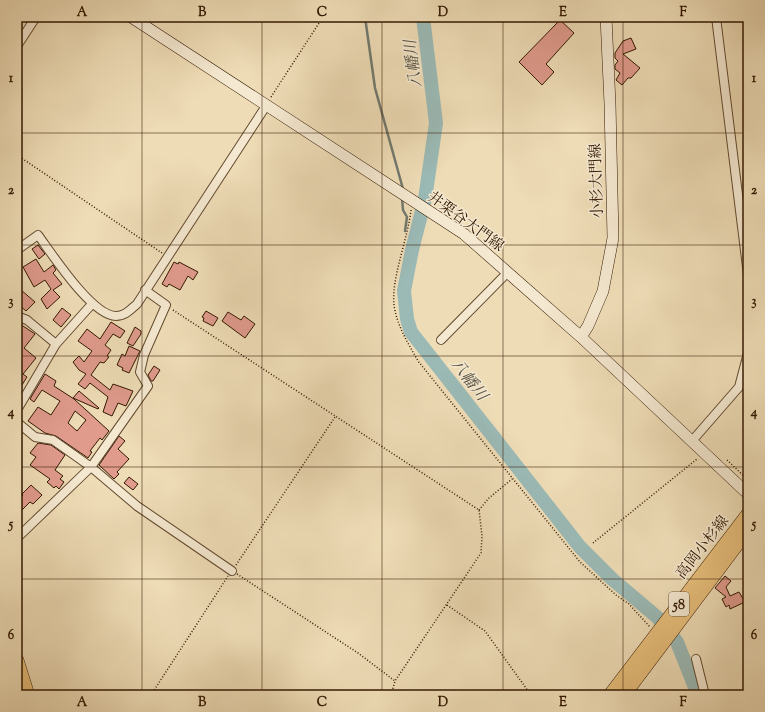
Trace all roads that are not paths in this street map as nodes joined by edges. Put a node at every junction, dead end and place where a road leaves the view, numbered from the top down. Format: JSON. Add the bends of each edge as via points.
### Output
{"nodes":[{"id":1,"x":36,"y":17,"type":"edge"},
{"id":2,"x":132,"y":17,"type":"edge"},
{"id":3,"x":606,"y":17,"type":"edge"},
{"id":4,"x":716,"y":17,"type":"edge"},
{"id":5,"x":17,"y":46,"type":"edge"},
{"id":6,"x":266,"y":106,"type":"junction"},
{"id":7,"x":17,"y":250,"type":"edge"},
{"id":8,"x":508,"y":272,"type":"junction"},
{"id":9,"x":748,"y":275,"type":"edge"},
{"id":10,"x":145,"y":290,"type":"junction"},
{"id":11,"x":92,"y":304,"type":"junction"},
{"id":12,"x":17,"y":316,"type":"edge"},
{"id":13,"x":581,"y":338,"type":"junction"},
{"id":14,"x":441,"y":340,"type":"dead end"},
{"id":15,"x":56,"y":344,"type":"junction"},
{"id":16,"x":748,"y":353,"type":"edge"},
{"id":17,"x":17,"y":410,"type":"edge"},
{"id":18,"x":17,"y":422,"type":"edge"},
{"id":19,"x":692,"y":441,"type":"junction"},
{"id":20,"x":91,"y":467,"type":"junction"},
{"id":21,"x":748,"y":494,"type":"edge"},
{"id":22,"x":748,"y":514,"type":"edge"},
{"id":23,"x":748,"y":530,"type":"edge"},
{"id":24,"x":17,"y":538,"type":"edge"},
{"id":25,"x":232,"y":571,"type":"road end"},
{"id":26,"x":17,"y":660,"type":"edge"},
{"id":27,"x":696,"y":660,"type":"dead end"},
{"id":28,"x":28,"y":695,"type":"edge"},
{"id":29,"x":610,"y":695,"type":"edge"},
{"id":30,"x":624,"y":695,"type":"edge"},
{"id":31,"x":705,"y":695,"type":"edge"}],
"edges":[{"from":1,"to":5,"type":"street"},
{"from":2,"to":6,"type":"main road","name":"井栗谷大門線"},
{"from":3,"to":13,"type":"main road","name":"小杉大門線","via":[[613,238],[603,291]]},
{"from":4,"to":9,"type":"street"},
{"from":6,"to":8,"type":"main road","name":"井栗谷大門線","via":[[464,234]]},
{"from":6,"to":10,"type":"street"},
{"from":7,"to":11,"type":"street","via":[[38,236],[73,284]]},
{"from":8,"to":13,"type":"main road","name":"井栗谷大門線"},
{"from":8,"to":14,"type":"street"},
{"from":10,"to":11,"type":"street","via":[[126,314],[115,316]]},
{"from":10,"to":20,"type":"street","via":[[166,305],[144,355],[140,372],[148,386]]},
{"from":11,"to":15,"type":"street"},
{"from":12,"to":15,"type":"street","via":[[27,320]]},
{"from":13,"to":19,"type":"main road","name":"井栗谷大門線"},
{"from":15,"to":17,"type":"street"},
{"from":16,"to":19,"type":"street","via":[[739,387]]},
{"from":18,"to":20,"type":"street","via":[[35,437],[53,440]]},
{"from":19,"to":21,"type":"main road","name":"井栗谷大門線"},
{"from":20,"to":24,"type":"street"},
{"from":20,"to":25,"type":"street","via":[[137,506]]},
{"from":22,"to":29,"type":"main road","name":"高岡小杉線","number":"58"},
{"from":23,"to":30,"type":"main road","name":"高岡小杉線","number":"58"},
{"from":26,"to":28,"type":"main road"},
{"from":27,"to":31,"type":"street"}]}
